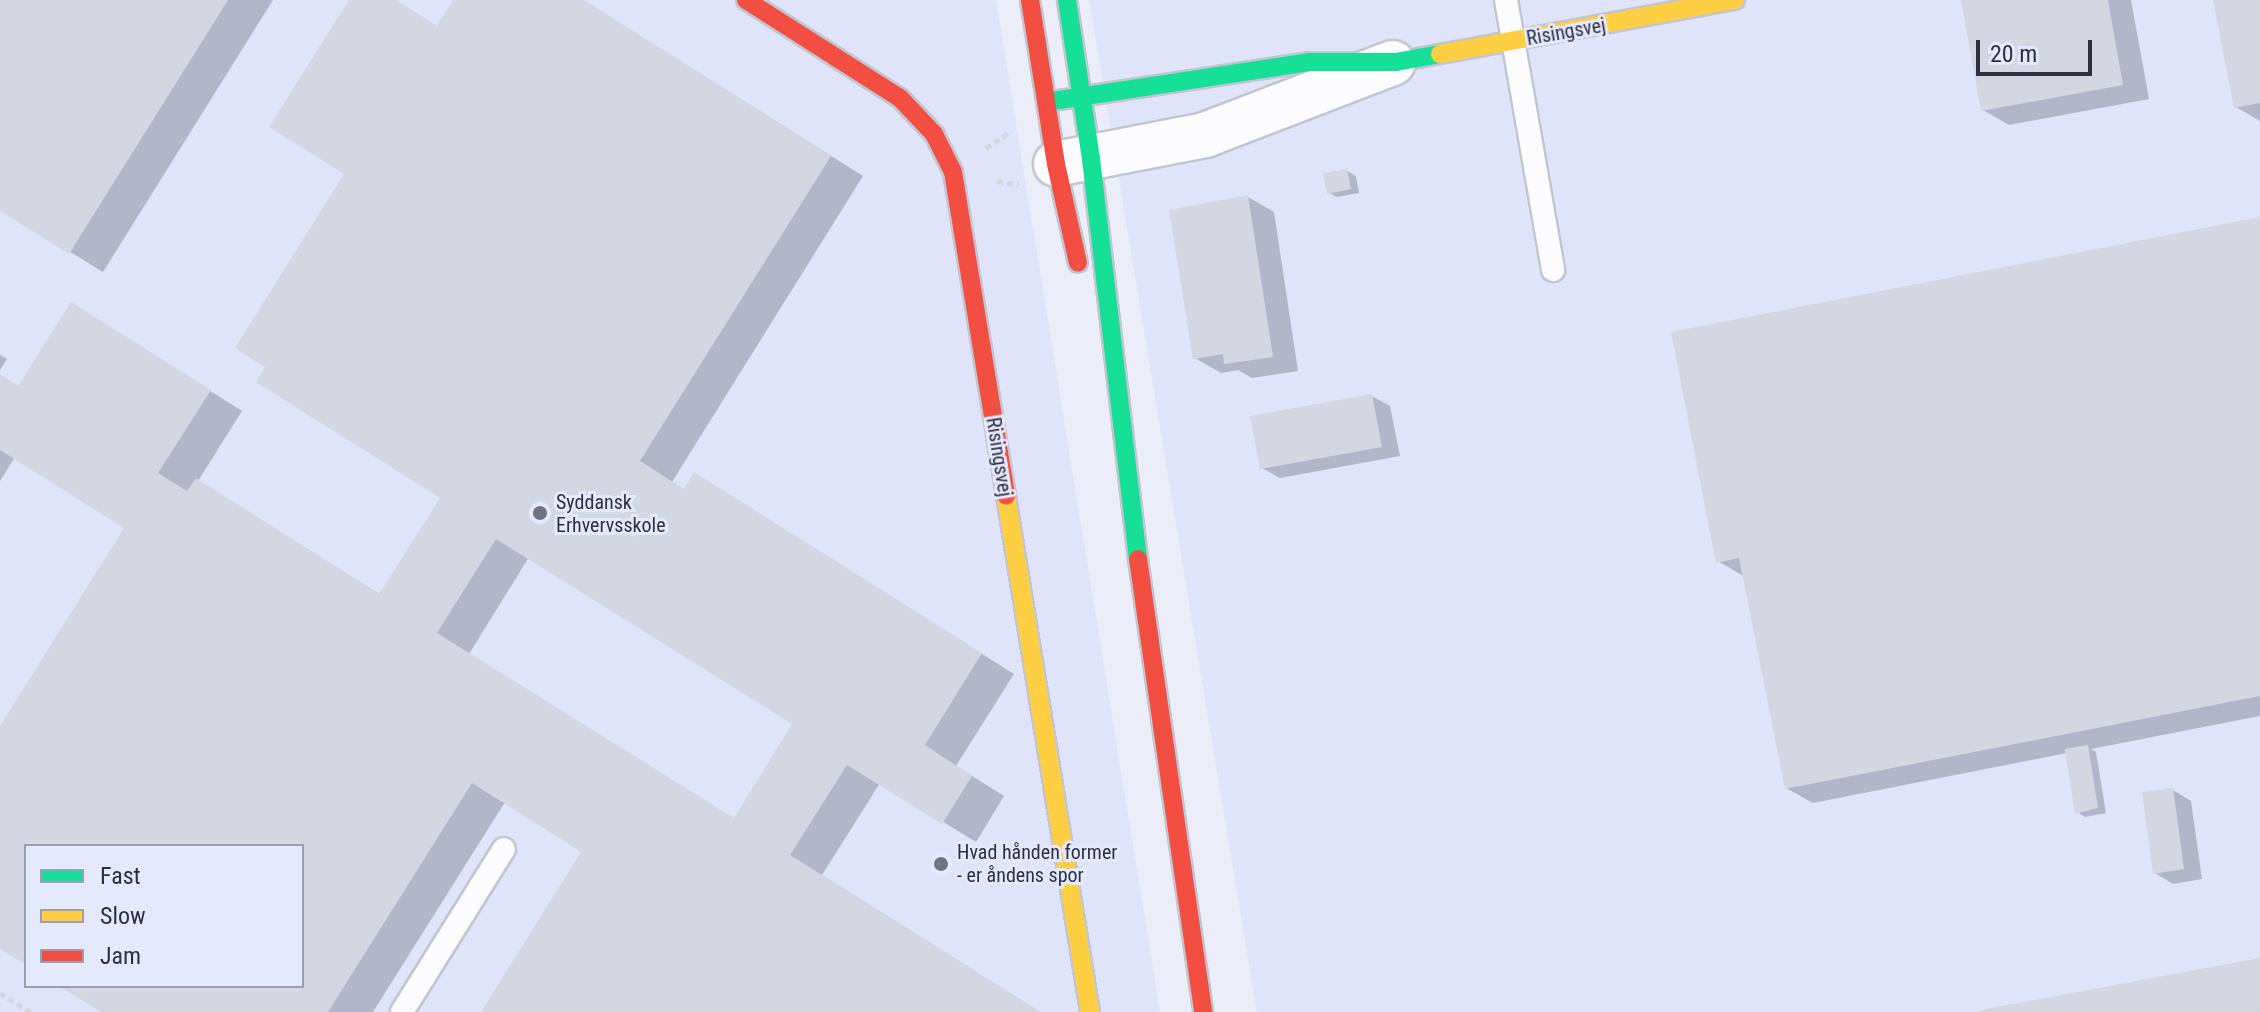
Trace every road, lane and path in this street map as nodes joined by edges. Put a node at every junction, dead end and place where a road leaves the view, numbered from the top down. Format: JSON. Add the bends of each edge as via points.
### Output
{"nodes":[{"id":1,"x":746,"y":0,"type":"edge"},
{"id":2,"x":1030,"y":0,"type":"edge"},
{"id":3,"x":1067,"y":0,"type":"edge"},
{"id":4,"x":1506,"y":0,"type":"edge"},
{"id":5,"x":1735,"y":0,"type":"edge"},
{"id":6,"x":1514,"y":40,"type":"junction"},
{"id":7,"x":1396,"y":62,"type":"junction"},
{"id":8,"x":1082,"y":95,"type":"junction"},
{"id":9,"x":1046,"y":102,"type":"junction"},
{"id":10,"x":1074,"y":162,"type":"junction"},
{"id":11,"x":1553,"y":270,"type":"dead end"},
{"id":12,"x":1081,"y":277,"type":"dead end"},
{"id":13,"x":1091,"y":324,"type":"dead end"},
{"id":14,"x":1131,"y":511,"type":"junction"},
{"id":15,"x":504,"y":849,"type":"dead end"},
{"id":16,"x":0,"y":993,"type":"edge"},
{"id":17,"x":30,"y":1012,"type":"edge"},
{"id":18,"x":402,"y":1012,"type":"edge"},
{"id":19,"x":1090,"y":1012,"type":"edge"},
{"id":20,"x":1203,"y":1012,"type":"edge"}],
"edges":[{"from":1,"to":19,"type":"street","name":"Risingsvej","via":[[900,98],[934,134],[953,172]]},
{"from":2,"to":9,"type":"street"},
{"from":3,"to":8,"type":"street"},
{"from":4,"to":6,"type":"lane"},
{"from":5,"to":6,"type":"street","name":"Risingsvej"},
{"from":6,"to":7,"type":"street","name":"Risingsvej"},
{"from":6,"to":11,"type":"lane"},
{"from":7,"to":8,"type":"street","name":"Risingsvej","via":[[1309,62]]},
{"from":7,"to":10,"type":"street","name":"Risingsvej","via":[[1205,135]]},
{"from":8,"to":9,"type":"street","name":"Risingsvej"},
{"from":8,"to":10,"type":"street"},
{"from":9,"to":10,"type":"street"},
{"from":10,"to":12,"type":"street"},
{"from":10,"to":14,"type":"street"},
{"from":13,"to":14,"type":"street"},
{"from":14,"to":20,"type":"street"},
{"from":15,"to":18,"type":"lane"},
{"from":16,"to":17,"type":"path"}]}
